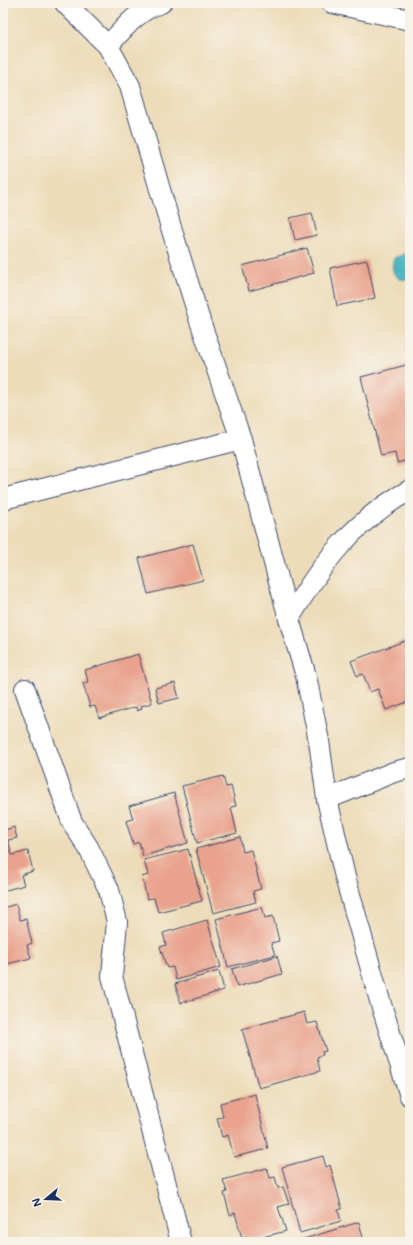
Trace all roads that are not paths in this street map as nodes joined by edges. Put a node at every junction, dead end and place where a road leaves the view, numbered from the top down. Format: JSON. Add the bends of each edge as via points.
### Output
{"nodes":[{"id":1,"x":65,"y":3,"type":"edge"},
{"id":2,"x":161,"y":3,"type":"edge"},
{"id":3,"x":332,"y":3,"type":"edge"},
{"id":4,"x":410,"y":20,"type":"edge"},
{"id":5,"x":108,"y":46,"type":"junction"},
{"id":6,"x":241,"y":439,"type":"junction"},
{"id":7,"x":410,"y":490,"type":"edge"},
{"id":8,"x":3,"y":499,"type":"edge"},
{"id":9,"x":289,"y":619,"type":"junction"},
{"id":10,"x":25,"y":689,"type":"dead end"},
{"id":11,"x":410,"y":768,"type":"edge"},
{"id":12,"x":327,"y":799,"type":"junction"},
{"id":13,"x":410,"y":1096,"type":"edge"},
{"id":14,"x":182,"y":1242,"type":"edge"}],
"edges":[{"from":1,"to":5,"type":"street"},
{"from":2,"to":5,"type":"street","via":[[150,6],[127,25]]},
{"from":3,"to":4,"type":"street"},
{"from":5,"to":6,"type":"street","via":[[130,86],[189,284]]},
{"from":6,"to":8,"type":"street"},
{"from":6,"to":9,"type":"street"},
{"from":7,"to":9,"type":"street","via":[[387,503],[338,546],[317,572]]},
{"from":9,"to":12,"type":"street","via":[[306,676],[320,741]]},
{"from":10,"to":14,"type":"street","via":[[72,822],[88,846],[109,890],[117,922],[112,976]]},
{"from":11,"to":12,"type":"street"},
{"from":12,"to":13,"type":"street","via":[[345,877]]}]}
